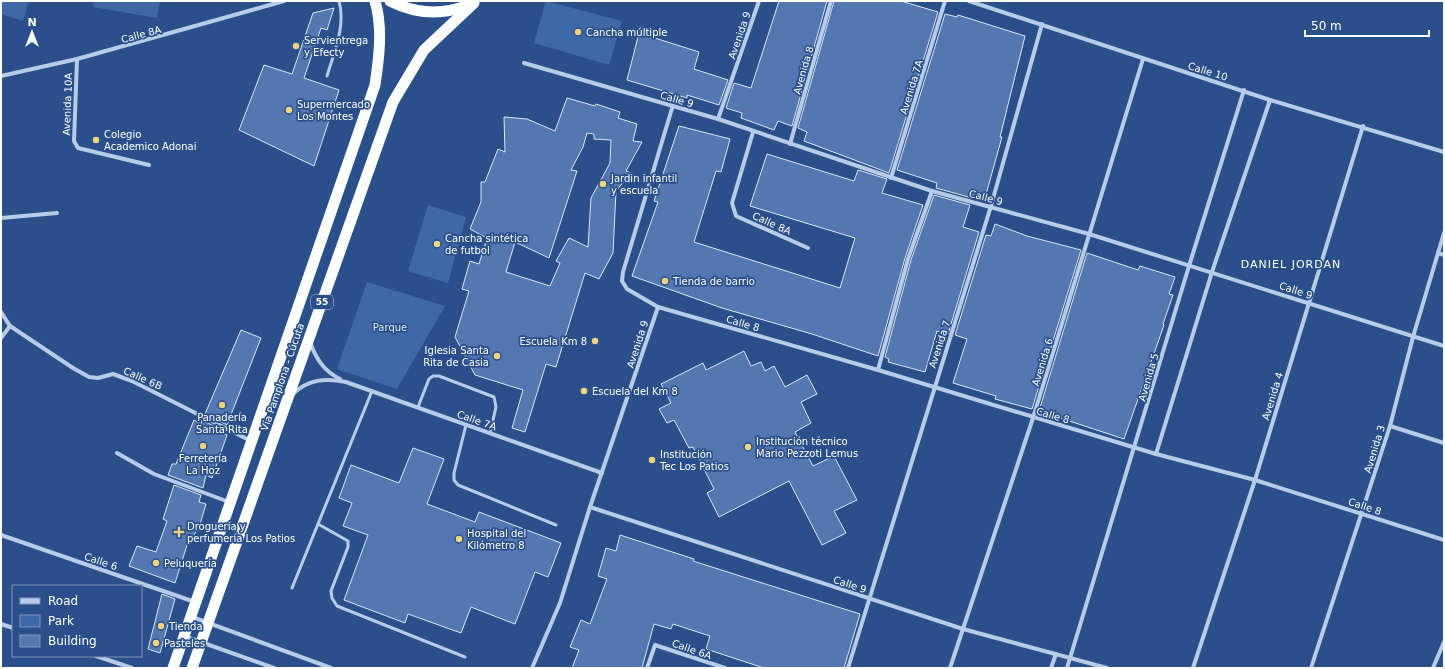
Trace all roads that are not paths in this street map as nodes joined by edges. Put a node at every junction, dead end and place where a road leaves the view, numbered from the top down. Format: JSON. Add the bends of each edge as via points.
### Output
{"nodes":[{"id":1,"x":284,"y":1,"type":"edge"},
{"id":2,"x":339,"y":1,"type":"edge"},
{"id":3,"x":375,"y":1,"type":"edge"},
{"id":4,"x":390,"y":1,"type":"edge"},
{"id":5,"x":759,"y":1,"type":"edge"},
{"id":6,"x":831,"y":1,"type":"edge"},
{"id":7,"x":945,"y":1,"type":"edge"},
{"id":8,"x":969,"y":1,"type":"edge"},
{"id":9,"x":475,"y":2,"type":"edge"},
{"id":10,"x":1042,"y":24,"type":"junction"},
{"id":11,"x":77,"y":59,"type":"junction"},
{"id":12,"x":1143,"y":59,"type":"junction"},
{"id":13,"x":524,"y":63,"type":"dead end"},
{"id":14,"x":1,"y":76,"type":"edge"},
{"id":15,"x":327,"y":76,"type":"dead end"},
{"id":16,"x":1244,"y":90,"type":"junction"},
{"id":17,"x":1270,"y":100,"type":"junction"},
{"id":18,"x":673,"y":106,"type":"junction"},
{"id":19,"x":718,"y":119,"type":"junction"},
{"id":20,"x":1363,"y":126,"type":"junction"},
{"id":21,"x":753,"y":132,"type":"junction"},
{"id":22,"x":790,"y":144,"type":"junction"},
{"id":23,"x":1444,"y":152,"type":"edge"},
{"id":24,"x":149,"y":165,"type":"dead end"},
{"id":25,"x":891,"y":178,"type":"junction"},
{"id":26,"x":932,"y":191,"type":"junction"},
{"id":27,"x":991,"y":206,"type":"junction"},
{"id":28,"x":57,"y":213,"type":"dead end"},
{"id":29,"x":1,"y":218,"type":"edge"},
{"id":30,"x":1444,"y":233,"type":"edge"},
{"id":31,"x":1089,"y":234,"type":"junction"},
{"id":32,"x":808,"y":248,"type":"dead end"},
{"id":33,"x":1438,"y":253,"type":"junction"},
{"id":34,"x":1444,"y":255,"type":"edge"},
{"id":35,"x":1189,"y":266,"type":"junction"},
{"id":36,"x":1212,"y":272,"type":"junction"},
{"id":37,"x":1309,"y":302,"type":"junction"},
{"id":38,"x":658,"y":307,"type":"junction"},
{"id":39,"x":1,"y":312,"type":"edge"},
{"id":40,"x":10,"y":326,"type":"junction"},
{"id":41,"x":1413,"y":337,"type":"junction"},
{"id":42,"x":1,"y":338,"type":"edge"},
{"id":43,"x":309,"y":338,"type":"junction"},
{"id":44,"x":1444,"y":346,"type":"edge"},
{"id":45,"x":878,"y":370,"type":"junction"},
{"id":46,"x":346,"y":382,"type":"junction"},
{"id":47,"x":933,"y":387,"type":"junction"},
{"id":48,"x":372,"y":391,"type":"junction"},
{"id":49,"x":287,"y":399,"type":"junction"},
{"id":50,"x":418,"y":408,"type":"junction"},
{"id":51,"x":1034,"y":418,"type":"junction"},
{"id":52,"x":466,"y":425,"type":"junction"},
{"id":53,"x":1390,"y":426,"type":"junction"},
{"id":54,"x":490,"y":432,"type":"junction"},
{"id":55,"x":251,"y":441,"type":"junction"},
{"id":56,"x":1444,"y":443,"type":"edge"},
{"id":57,"x":1135,"y":447,"type":"junction"},
{"id":58,"x":117,"y":453,"type":"dead end"},
{"id":59,"x":1156,"y":454,"type":"junction"},
{"id":60,"x":602,"y":473,"type":"junction"},
{"id":61,"x":1255,"y":480,"type":"junction"},
{"id":62,"x":230,"y":502,"type":"junction"},
{"id":63,"x":590,"y":507,"type":"junction"},
{"id":64,"x":1363,"y":513,"type":"junction"},
{"id":65,"x":318,"y":524,"type":"junction"},
{"id":66,"x":556,"y":525,"type":"dead end"},
{"id":67,"x":1,"y":535,"type":"edge"},
{"id":68,"x":1444,"y":540,"type":"edge"},
{"id":69,"x":292,"y":588,"type":"dead end"},
{"id":70,"x":868,"y":598,"type":"junction"},
{"id":71,"x":195,"y":602,"type":"junction"},
{"id":72,"x":190,"y":616,"type":"junction"},
{"id":73,"x":1,"y":624,"type":"edge"},
{"id":74,"x":208,"y":624,"type":"junction"},
{"id":75,"x":12,"y":628,"type":"edge"},
{"id":76,"x":963,"y":629,"type":"junction"},
{"id":77,"x":184,"y":636,"type":"junction"},
{"id":78,"x":201,"y":642,"type":"junction"},
{"id":79,"x":1444,"y":642,"type":"edge"},
{"id":80,"x":1056,"y":654,"type":"junction"},
{"id":81,"x":99,"y":657,"type":"edge"},
{"id":82,"x":465,"y":657,"type":"dead end"},
{"id":83,"x":1071,"y":657,"type":"junction"},
{"id":84,"x":132,"y":668,"type":"edge"},
{"id":85,"x":173,"y":668,"type":"edge"},
{"id":86,"x":192,"y":668,"type":"edge"},
{"id":87,"x":274,"y":668,"type":"edge"},
{"id":88,"x":331,"y":668,"type":"edge"},
{"id":89,"x":532,"y":668,"type":"edge"},
{"id":90,"x":647,"y":668,"type":"edge"},
{"id":91,"x":724,"y":668,"type":"edge"},
{"id":92,"x":848,"y":668,"type":"edge"},
{"id":93,"x":950,"y":668,"type":"edge"},
{"id":94,"x":1051,"y":668,"type":"edge"},
{"id":95,"x":1067,"y":668,"type":"edge"},
{"id":96,"x":1107,"y":668,"type":"edge"},
{"id":97,"x":1193,"y":668,"type":"edge"},
{"id":98,"x":1311,"y":668,"type":"edge"},
{"id":99,"x":1433,"y":668,"type":"edge"}],
"edges":[{"from":1,"to":11,"type":"street","name":"Calle 8A"},
{"from":2,"to":15,"type":"lane","via":[[342,24]]},
{"from":3,"to":55,"type":"highway","name":"Vía Pamplona - Cúcuta","number":"55","via":[[379,30],[379,60],[375,85]]},
{"from":4,"to":9,"type":"highway","number":"55","via":[[420,12],[438,13],[456,10]]},
{"from":5,"to":19,"type":"street","name":"Avenida 9"},
{"from":6,"to":22,"type":"street","name":"Avenida 8"},
{"from":7,"to":25,"type":"street","name":"Avenida 7A"},
{"from":8,"to":10,"type":"street","name":"Calle 10"},
{"from":9,"to":43,"type":"highway","name":"Vía Pamplona - Cúcuta","number":"55","via":[[424,50],[393,102]]},
{"from":10,"to":12,"type":"street","name":"Calle 10"},
{"from":10,"to":27,"type":"street","name":"Avenida 7"},
{"from":11,"to":14,"type":"street","name":"Calle 8A"},
{"from":11,"to":24,"type":"street","name":"Avenida 10A","via":[[74,141],[78,148]]},
{"from":12,"to":16,"type":"street","name":"Calle 10"},
{"from":12,"to":31,"type":"street","name":"Avenida 6"},
{"from":13,"to":18,"type":"street","name":"Calle 9"},
{"from":16,"to":17,"type":"street","name":"Calle 10"},
{"from":16,"to":35,"type":"street","name":"Avenida 5"},
{"from":17,"to":20,"type":"street","name":"Calle 10"},
{"from":17,"to":36,"type":"street"},
{"from":18,"to":19,"type":"street","name":"Calle 9"},
{"from":18,"to":38,"type":"street","via":[[622,281],[627,289]]},
{"from":19,"to":21,"type":"street","name":"Calle 9"},
{"from":20,"to":23,"type":"street","name":"Calle 10"},
{"from":20,"to":37,"type":"street","name":"Avenida 4"},
{"from":21,"to":22,"type":"street","name":"Calle 9"},
{"from":21,"to":32,"type":"street","name":"Calle 8A","via":[[732,203],[736,216]]},
{"from":22,"to":25,"type":"street","name":"Calle 9"},
{"from":25,"to":26,"type":"street","name":"Calle 9"},
{"from":26,"to":27,"type":"street","name":"Calle 9"},
{"from":26,"to":45,"type":"street","via":[[908,259]]},
{"from":27,"to":31,"type":"street","name":"Calle 9"},
{"from":27,"to":47,"type":"street","name":"Avenida 7"},
{"from":28,"to":29,"type":"street"},
{"from":30,"to":33,"type":"street","name":"Avenida 3"},
{"from":31,"to":35,"type":"street","name":"Calle 9"},
{"from":31,"to":51,"type":"street","name":"Avenida 6"},
{"from":33,"to":34,"type":"street"},
{"from":33,"to":41,"type":"street","name":"Avenida 3"},
{"from":35,"to":36,"type":"street","name":"Calle 9"},
{"from":35,"to":57,"type":"street","name":"Avenida 5"},
{"from":36,"to":37,"type":"street","name":"Calle 9"},
{"from":36,"to":59,"type":"street"},
{"from":37,"to":41,"type":"street","name":"Calle 9"},
{"from":37,"to":61,"type":"street","name":"Avenida 4"},
{"from":38,"to":45,"type":"street","name":"Calle 8"},
{"from":38,"to":60,"type":"street","name":"Avenida 9"},
{"from":39,"to":40,"type":"street"},
{"from":40,"to":42,"type":"street"},
{"from":40,"to":55,"type":"street","name":"Calle 6B","via":[[89,377],[98,378],[113,374],[132,381]]},
{"from":41,"to":44,"type":"street","name":"Calle 9"},
{"from":41,"to":53,"type":"street","name":"Avenida 3"},
{"from":43,"to":46,"type":"street","name":"Calle 7A","via":[[322,366]]},
{"from":43,"to":49,"type":"highway","name":"Vía Pamplona - Cúcuta","number":"55"},
{"from":45,"to":47,"type":"street","name":"Calle 8"},
{"from":46,"to":48,"type":"street","name":"Calle 7A"},
{"from":46,"to":49,"type":"street","name":"Calle 7A","via":[[330,379],[314,381],[299,388]]},
{"from":47,"to":51,"type":"street","name":"Calle 8"},
{"from":47,"to":70,"type":"street","name":"Avenida 7"},
{"from":48,"to":50,"type":"street","name":"Calle 7A"},
{"from":48,"to":65,"type":"lane"},
{"from":49,"to":74,"type":"highway","name":"Vía Pamplona - Cúcuta","number":"55"},
{"from":50,"to":52,"type":"street","name":"Calle 7A"},
{"from":50,"to":54,"type":"lane","via":[[430,379],[439,376],[494,396],[496,407]]},
{"from":51,"to":57,"type":"street","name":"Calle 8"},
{"from":51,"to":76,"type":"street","name":"Avenida 6"},
{"from":52,"to":54,"type":"street","name":"Calle 7A"},
{"from":52,"to":66,"type":"lane","via":[[454,473],[454,480],[458,485]]},
{"from":53,"to":56,"type":"street"},
{"from":53,"to":64,"type":"street","name":"Avenida 3"},
{"from":54,"to":60,"type":"street","name":"Calle 7A"},
{"from":55,"to":62,"type":"highway","name":"Vía Pamplona - Cúcuta","number":"55"},
{"from":57,"to":59,"type":"street","name":"Calle 8"},
{"from":57,"to":83,"type":"street","name":"Avenida 5"},
{"from":58,"to":62,"type":"street","via":[[154,474]]},
{"from":59,"to":61,"type":"street","name":"Calle 8"},
{"from":60,"to":63,"type":"street","name":"Avenida 9"},
{"from":61,"to":64,"type":"street","name":"Calle 8"},
{"from":61,"to":97,"type":"street","name":"Avenida 4"},
{"from":62,"to":71,"type":"highway","name":"Vía Pamplona - Cúcuta","number":"55"},
{"from":63,"to":70,"type":"street","name":"Calle 9"},
{"from":63,"to":89,"type":"street","name":"Avenida 9","via":[[560,603]]},
{"from":64,"to":68,"type":"street","name":"Calle 8"},
{"from":64,"to":98,"type":"street","name":"Avenida 3"},
{"from":65,"to":69,"type":"lane"},
{"from":65,"to":82,"type":"lane","via":[[348,541],[331,591],[337,606]]},
{"from":67,"to":71,"type":"street","name":"Calle 6"},
{"from":70,"to":76,"type":"street","name":"Calle 9"},
{"from":70,"to":92,"type":"street","name":"Avenida 7"},
{"from":71,"to":72,"type":"highway","name":"Vía Pamplona - Cúcuta","number":"55"},
{"from":72,"to":74,"type":"street"},
{"from":72,"to":77,"type":"highway","name":"Vía Pamplona - Cúcuta","number":"55"},
{"from":73,"to":75,"type":"street"},
{"from":74,"to":78,"type":"highway","name":"Vía Pamplona - Cúcuta","number":"55"},
{"from":74,"to":88,"type":"street"},
{"from":76,"to":80,"type":"street","name":"Calle 9"},
{"from":76,"to":93,"type":"street","name":"Avenida 6"},
{"from":77,"to":78,"type":"street"},
{"from":77,"to":85,"type":"highway","name":"Vía Pamplona - Cúcuta","number":"55"},
{"from":78,"to":86,"type":"highway","name":"Vía Pamplona - Cúcuta","number":"55"},
{"from":78,"to":87,"type":"street"},
{"from":79,"to":99,"type":"street"},
{"from":80,"to":83,"type":"street","name":"Calle 9"},
{"from":80,"to":94,"type":"street"},
{"from":81,"to":84,"type":"street"},
{"from":83,"to":95,"type":"street","name":"Avenida 5"},
{"from":83,"to":96,"type":"street","name":"Calle 9"},
{"from":90,"to":91,"type":"street","name":"Calle 6A","via":[[655,645]]}]}
